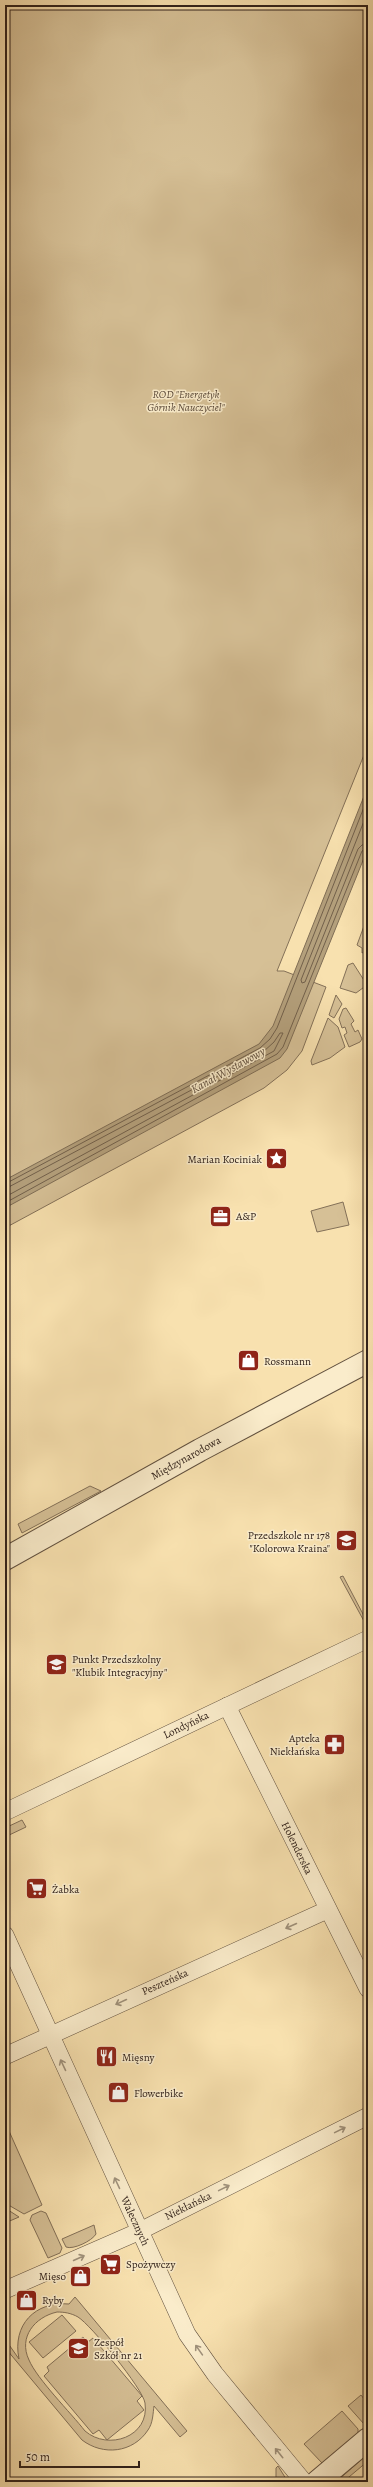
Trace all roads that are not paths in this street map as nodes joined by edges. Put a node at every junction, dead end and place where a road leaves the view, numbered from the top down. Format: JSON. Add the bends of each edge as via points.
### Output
{"nodes":[{"id":1,"x":368,"y":1361,"type":"edge"},
{"id":2,"x":5,"y":1559,"type":"edge"},
{"id":3,"x":368,"y":1639,"type":"edge"},
{"id":4,"x":227,"y":1706,"type":"junction"},
{"id":5,"x":5,"y":1812,"type":"edge"},
{"id":6,"x":327,"y":1910,"type":"junction"},
{"id":7,"x":5,"y":1935,"type":"edge"},
{"id":8,"x":368,"y":1989,"type":"edge"},
{"id":9,"x":49,"y":2035,"type":"junction"},
{"id":10,"x":5,"y":2056,"type":"edge"},
{"id":11,"x":368,"y":2116,"type":"edge"},
{"id":12,"x":140,"y":2231,"type":"junction"},
{"id":13,"x":5,"y":2290,"type":"edge"},
{"id":14,"x":368,"y":2439,"type":"edge"},
{"id":15,"x":304,"y":2482,"type":"edge"},
{"id":16,"x":317,"y":2482,"type":"edge"}],
"edges":[{"from":1,"to":2,"type":"street","name":"Międzynarodowa","via":[[200,1450]]},
{"from":3,"to":4,"type":"street","name":"Londyńska"},
{"from":4,"to":5,"type":"street","name":"Londyńska"},
{"from":4,"to":6,"type":"street","name":"Holenderska"},
{"from":6,"to":8,"type":"street","name":"Holenderska"},
{"from":6,"to":9,"type":"street","name":"Peszteńska","one_way":true},
{"from":7,"to":9,"type":"street","name":"Walecznych"},
{"from":9,"to":10,"type":"street","name":"Peszteńska"},
{"from":12,"to":9,"type":"street","name":"Walecznych","one_way":true},
{"from":12,"to":11,"type":"street","name":"Niekłańska","one_way":true},
{"from":13,"to":12,"type":"street","name":"Niekłańska","one_way":true},
{"from":15,"to":12,"type":"street","name":"Walecznych","one_way":true,"via":[[215,2374],[187,2334]]},
{"from":14,"to":16,"type":"street"}]}
